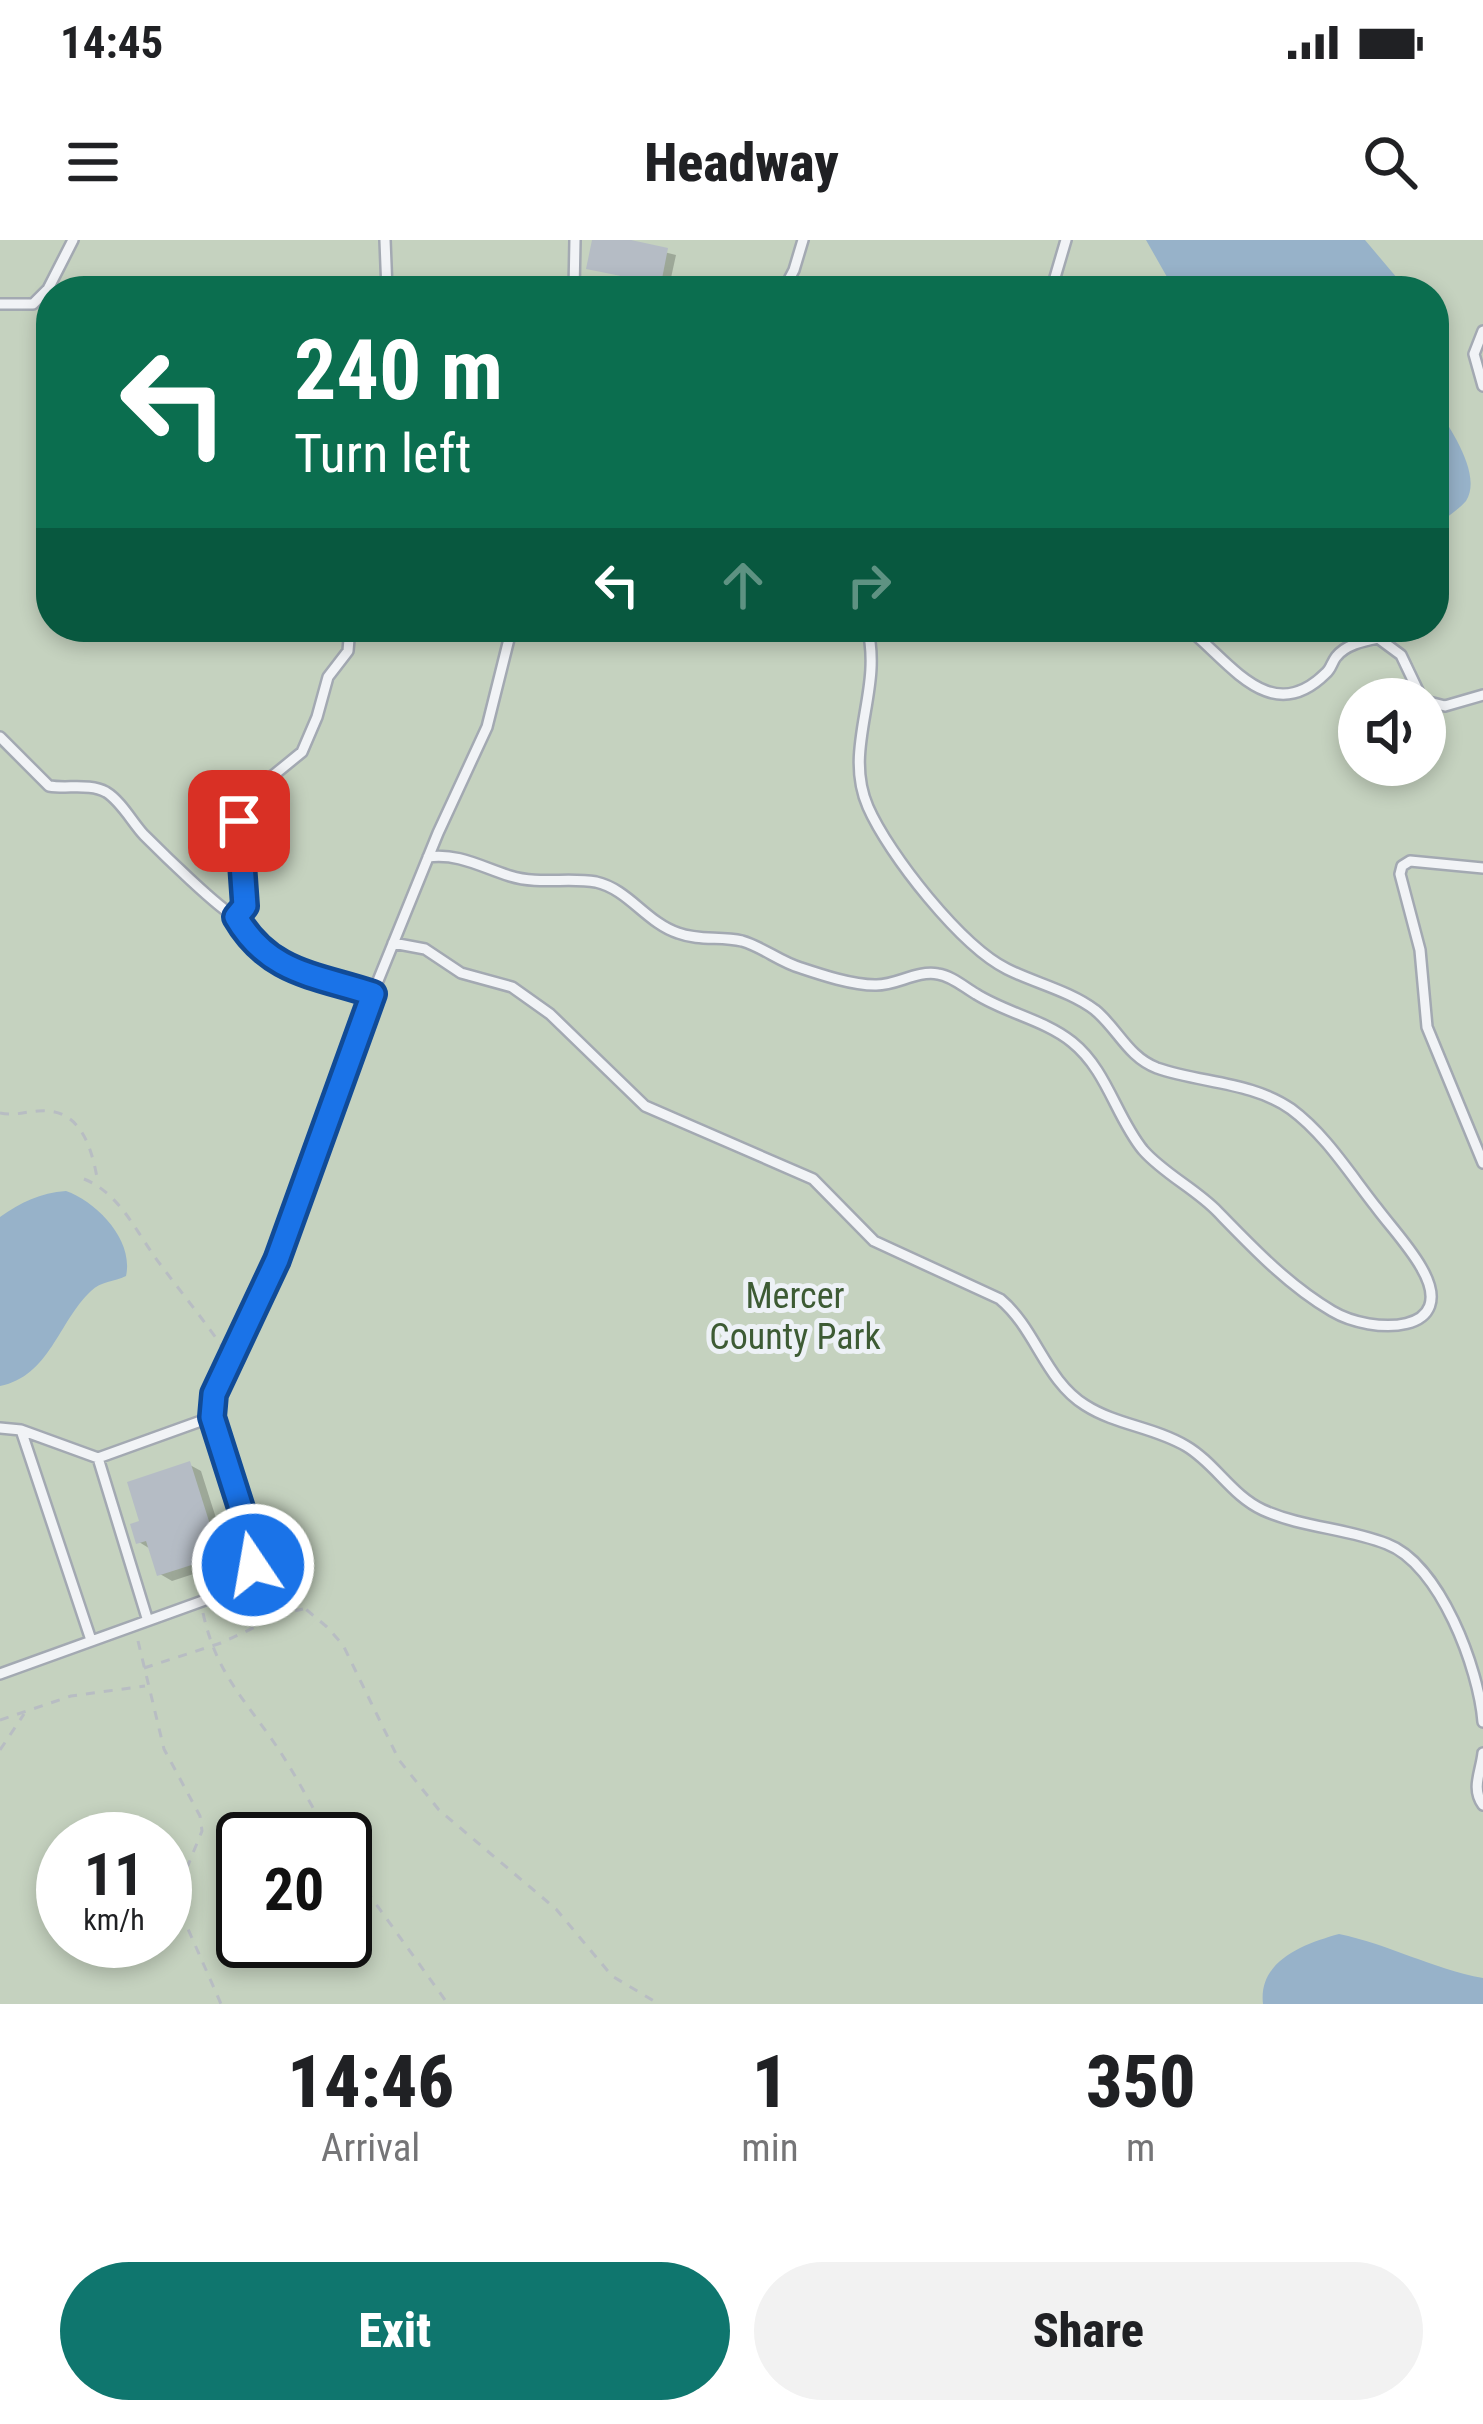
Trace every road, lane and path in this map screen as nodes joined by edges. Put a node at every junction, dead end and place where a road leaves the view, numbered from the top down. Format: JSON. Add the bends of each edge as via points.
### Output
{"nodes":[{"id":1,"x":73,"y":240,"type":"edge"},
{"id":2,"x":385,"y":240,"type":"edge"},
{"id":3,"x":575,"y":240,"type":"edge"},
{"id":4,"x":803,"y":240,"type":"edge"},
{"id":5,"x":1066,"y":240,"type":"edge"},
{"id":6,"x":55,"y":276,"type":"edge"},
{"id":7,"x":386,"y":276,"type":"edge"},
{"id":8,"x":574,"y":276,"type":"edge"},
{"id":9,"x":791,"y":276,"type":"edge"},
{"id":10,"x":1053,"y":276,"type":"edge"},
{"id":11,"x":36,"y":301,"type":"edge"},
{"id":12,"x":0,"y":304,"type":"edge"},
{"id":13,"x":1483,"y":331,"type":"edge"},
{"id":14,"x":1483,"y":386,"type":"edge"},
{"id":15,"x":349,"y":642,"type":"edge"},
{"id":16,"x":508,"y":642,"type":"edge"},
{"id":17,"x":869,"y":642,"type":"edge"},
{"id":18,"x":1202,"y":642,"type":"edge"},
{"id":19,"x":1359,"y":642,"type":"edge"},
{"id":20,"x":1383,"y":642,"type":"edge"},
{"id":21,"x":1412,"y":678,"type":"edge"},
{"id":22,"x":1483,"y":695,"type":"edge"},
{"id":23,"x":1446,"y":705,"type":"edge"},
{"id":24,"x":0,"y":737,"type":"edge"},
{"id":25,"x":428,"y":857,"type":"junction"},
{"id":26,"x":1483,"y":868,"type":"edge"},
{"id":27,"x":236,"y":917,"type":"junction"},
{"id":28,"x":393,"y":943,"type":"junction"},
{"id":29,"x":373,"y":994,"type":"junction"},
{"id":30,"x":0,"y":1113,"type":"edge"},
{"id":31,"x":1483,"y":1163,"type":"edge"},
{"id":32,"x":84,"y":1179,"type":"dead end"},
{"id":33,"x":98,"y":1185,"type":"junction"},
{"id":34,"x":230,"y":1359,"type":"junction"},
{"id":35,"x":212,"y":1417,"type":"junction"},
{"id":36,"x":0,"y":1428,"type":"edge"},
{"id":37,"x":21,"y":1430,"type":"junction"},
{"id":38,"x":98,"y":1458,"type":"junction"},
{"id":39,"x":253,"y":1565,"type":"junction"},
{"id":40,"x":201,"y":1600,"type":"junction"},
{"id":41,"x":305,"y":1609,"type":"junction"},
{"id":42,"x":147,"y":1618,"type":"junction"},
{"id":43,"x":134,"y":1623,"type":"junction"},
{"id":44,"x":91,"y":1640,"type":"junction"},
{"id":45,"x":210,"y":1645,"type":"junction"},
{"id":46,"x":143,"y":1668,"type":"junction"},
{"id":47,"x":0,"y":1674,"type":"edge"},
{"id":48,"x":147,"y":1686,"type":"junction"},
{"id":49,"x":25,"y":1713,"type":"junction"},
{"id":50,"x":0,"y":1720,"type":"edge"},
{"id":51,"x":1483,"y":1723,"type":"edge"},
{"id":52,"x":0,"y":1750,"type":"edge"},
{"id":53,"x":1483,"y":1753,"type":"edge"},
{"id":54,"x":1483,"y":1805,"type":"edge"},
{"id":55,"x":315,"y":1812,"type":"edge"},
{"id":56,"x":372,"y":1899,"type":"edge"},
{"id":57,"x":221,"y":2004,"type":"edge"},
{"id":58,"x":448,"y":2004,"type":"edge"},
{"id":59,"x":659,"y":2004,"type":"edge"}],
"edges":[{"from":1,"to":6,"type":"lane"},
{"from":2,"to":7,"type":"lane"},
{"from":3,"to":8,"type":"lane"},
{"from":4,"to":9,"type":"lane"},
{"from":5,"to":10,"type":"lane"},
{"from":11,"to":12,"type":"lane"},
{"from":13,"to":14,"type":"lane","via":[[1474,353]]},
{"from":15,"to":27,"type":"lane","via":[[302,752],[248,796],[239,821],[245,906]]},
{"from":16,"to":25,"type":"lane","via":[[487,727]]},
{"from":17,"to":25,"type":"lane","via":[[873,680],[863,714],[862,790],[878,826],[945,917],[1001,966],[1094,1009],[1134,1056],[1292,1110],[1418,1260],[1431,1283],[1425,1313],[1408,1325],[1374,1327],[1304,1292],[1146,1154],[1068,1038],[957,981],[918,975],[876,986],[802,969],[740,941],[678,933],[597,882],[542,882],[449,855]]},
{"from":18,"to":19,"type":"lane","via":[[1250,686],[1293,694]]},
{"from":20,"to":21,"type":"lane"},
{"from":22,"to":23,"type":"lane"},
{"from":24,"to":27,"type":"lane","via":[[50,786],[110,794],[221,911]]},
{"from":25,"to":28,"type":"lane"},
{"from":26,"to":31,"type":"lane","via":[[1410,861],[1400,874],[1420,950],[1427,1027]]},
{"from":27,"to":29,"type":"lane","via":[[295,973]]},
{"from":28,"to":29,"type":"lane"},
{"from":28,"to":51,"type":"lane","via":[[512,987],[645,1106],[813,1179],[874,1241],[1000,1300],[1017,1313],[1064,1390],[1084,1404],[1181,1444],[1256,1507],[1407,1554],[1423,1568],[1460,1639]]},
{"from":29,"to":34,"type":"lane","via":[[277,1260]]},
{"from":30,"to":33,"type":"path","via":[[58,1113],[75,1122]]},
{"from":32,"to":33,"type":"path"},
{"from":33,"to":34,"type":"path","via":[[136,1225]]},
{"from":34,"to":35,"type":"lane"},
{"from":35,"to":38,"type":"lane"},
{"from":35,"to":39,"type":"lane"},
{"from":36,"to":37,"type":"lane"},
{"from":37,"to":38,"type":"lane"},
{"from":37,"to":44,"type":"lane"},
{"from":38,"to":42,"type":"lane"},
{"from":39,"to":40,"type":"lane","via":[[232,1590]]},
{"from":39,"to":41,"type":"path"},
{"from":40,"to":42,"type":"lane"},
{"from":40,"to":45,"type":"path"},
{"from":41,"to":45,"type":"path"},
{"from":41,"to":59,"type":"path","via":[[343,1645],[399,1760],[439,1810],[556,1909],[612,1976]]},
{"from":42,"to":43,"type":"lane"},
{"from":43,"to":44,"type":"lane"},
{"from":43,"to":46,"type":"path"},
{"from":44,"to":47,"type":"lane"},
{"from":45,"to":46,"type":"path"},
{"from":45,"to":55,"type":"path"},
{"from":46,"to":48,"type":"path"},
{"from":48,"to":49,"type":"path","via":[[71,1696]]},
{"from":48,"to":57,"type":"path","via":[[164,1749],[200,1816],[181,1913]]},
{"from":49,"to":50,"type":"path"},
{"from":49,"to":52,"type":"path"},
{"from":53,"to":54,"type":"lane","via":[[1476,1783]]},
{"from":56,"to":58,"type":"path"}]}
